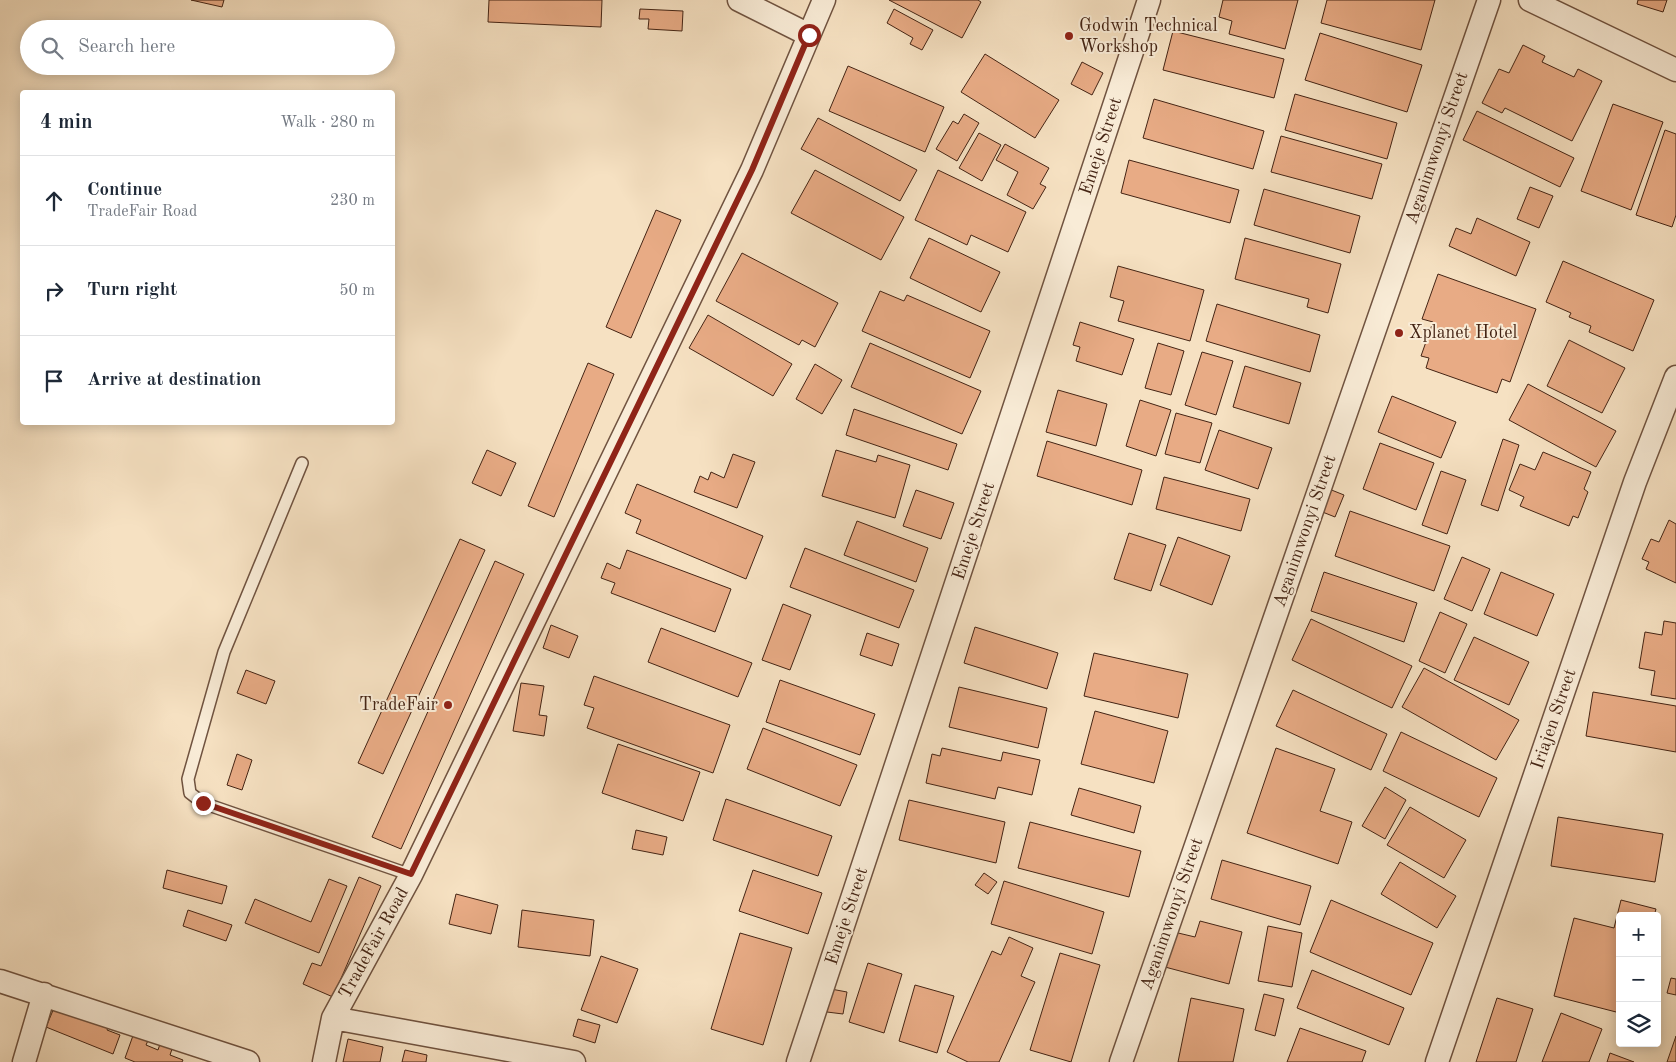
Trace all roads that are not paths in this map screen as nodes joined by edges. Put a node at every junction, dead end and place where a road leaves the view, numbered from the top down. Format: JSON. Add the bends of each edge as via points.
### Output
{"nodes":[{"id":1,"x":739,"y":0,"type":"edge"},
{"id":2,"x":824,"y":0,"type":"edge"},
{"id":3,"x":1149,"y":0,"type":"edge"},
{"id":4,"x":1489,"y":0,"type":"edge"},
{"id":5,"x":1530,"y":0,"type":"edge"},
{"id":6,"x":809,"y":35,"type":"junction"},
{"id":7,"x":1676,"y":70,"type":"edge"},
{"id":8,"x":1676,"y":377,"type":"edge"},
{"id":9,"x":302,"y":463,"type":"dead end"},
{"id":10,"x":411,"y":874,"type":"junction"},
{"id":11,"x":0,"y":981,"type":"edge"},
{"id":12,"x":44,"y":994,"type":"junction"},
{"id":13,"x":333,"y":1018,"type":"junction"},
{"id":14,"x":24,"y":1062,"type":"edge"},
{"id":15,"x":248,"y":1062,"type":"edge"},
{"id":16,"x":324,"y":1062,"type":"edge"},
{"id":17,"x":574,"y":1062,"type":"edge"},
{"id":18,"x":798,"y":1062,"type":"edge"},
{"id":19,"x":1121,"y":1062,"type":"edge"},
{"id":20,"x":1437,"y":1062,"type":"edge"}],
"edges":[{"from":1,"to":6,"type":"street"},
{"from":2,"to":6,"type":"street","name":"TradeFair Road"},
{"from":3,"to":18,"type":"street","name":"Emeje Street"},
{"from":4,"to":19,"type":"street","name":"Aganimwonyi Street"},
{"from":5,"to":7,"type":"street"},
{"from":6,"to":10,"type":"street","name":"TradeFair Road","via":[[752,170]]},
{"from":8,"to":20,"type":"street","name":"Iriajen Street","via":[[1632,491]]},
{"from":9,"to":10,"type":"lane","via":[[224,652],[188,780],[190,793],[203,803]]},
{"from":10,"to":13,"type":"street","name":"TradeFair Road"},
{"from":11,"to":12,"type":"street"},
{"from":12,"to":14,"type":"street"},
{"from":12,"to":15,"type":"street"},
{"from":13,"to":16,"type":"street","name":"TradeFair Road"},
{"from":13,"to":17,"type":"street"}]}
